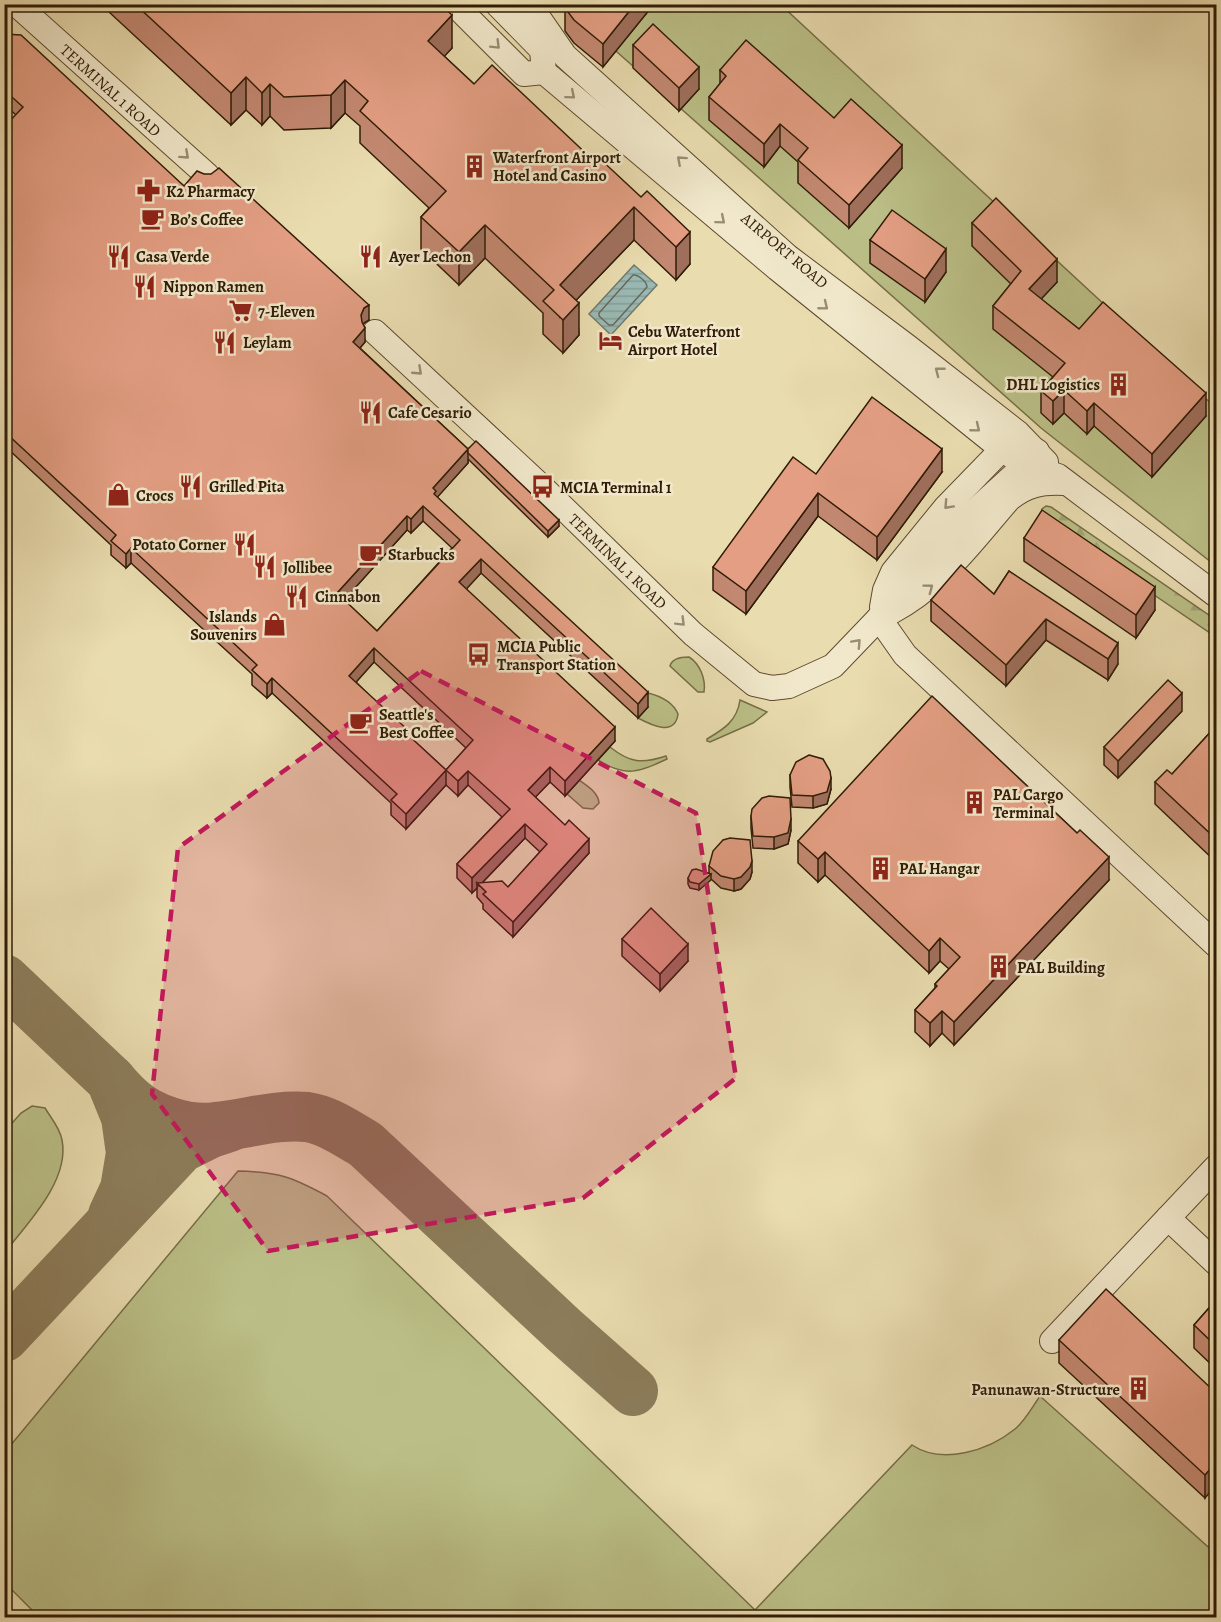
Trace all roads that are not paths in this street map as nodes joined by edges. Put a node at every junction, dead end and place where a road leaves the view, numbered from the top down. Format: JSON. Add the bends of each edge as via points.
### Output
{"nodes":[{"id":1,"x":16,"y":4,"type":"edge"},
{"id":2,"x":454,"y":4,"type":"edge"},
{"id":3,"x":497,"y":4,"type":"edge"},
{"id":4,"x":529,"y":4,"type":"edge"},
{"id":5,"x":544,"y":72,"type":"junction"},
{"id":6,"x":207,"y":175,"type":"edge"},
{"id":7,"x":375,"y":332,"type":"dead end"},
{"id":8,"x":1011,"y":442,"type":"junction"},
{"id":9,"x":1031,"y":458,"type":"junction"},
{"id":10,"x":1063,"y":480,"type":"junction"},
{"id":11,"x":1216,"y":595,"type":"edge"},
{"id":12,"x":879,"y":618,"type":"junction"},
{"id":13,"x":1216,"y":945,"type":"edge"},
{"id":14,"x":1216,"y":1167,"type":"edge"},
{"id":15,"x":1168,"y":1218,"type":"junction"},
{"id":16,"x":1216,"y":1263,"type":"edge"},
{"id":17,"x":1052,"y":1341,"type":"dead end"}],
"edges":[{"from":1,"to":6,"type":"street","name":"TERMINAL 1 ROAD","one_way":true},
{"from":2,"to":5,"type":"street","name":"AIRPORT ROAD","one_way":true,"via":[[524,74]]},
{"from":3,"to":5,"type":"street","via":[[542,50]]},
{"from":8,"to":4,"type":"street","name":"AIRPORT ROAD","one_way":true,"via":[[908,346],[787,256],[565,56]]},
{"from":5,"to":8,"type":"street","name":"AIRPORT ROAD","one_way":true,"via":[[778,269]]},
{"from":7,"to":12,"type":"street","name":"TERMINAL 1 ROAD","one_way":true,"via":[[693,634],[754,684],[789,686],[833,666]]},
{"from":8,"to":9,"type":"street","name":"AIRPORT ROAD"},
{"from":8,"to":12,"type":"street","one_way":true,"via":[[946,507],[893,572]]},
{"from":9,"to":10,"type":"street","name":"AIRPORT ROAD"},
{"from":9,"to":12,"type":"street","name":"TERMINAL 1 ROAD","via":[[928,558]]},
{"from":10,"to":11,"type":"street","name":"AIRPORT ROAD"},
{"from":12,"to":10,"type":"street","name":"TERMINAL 1 ROAD","one_way":true,"via":[[937,582],[1021,489]]},
{"from":12,"to":13,"type":"street","via":[[905,655]]},
{"from":14,"to":15,"type":"street"},
{"from":15,"to":16,"type":"street"},
{"from":15,"to":17,"type":"street"}]}
